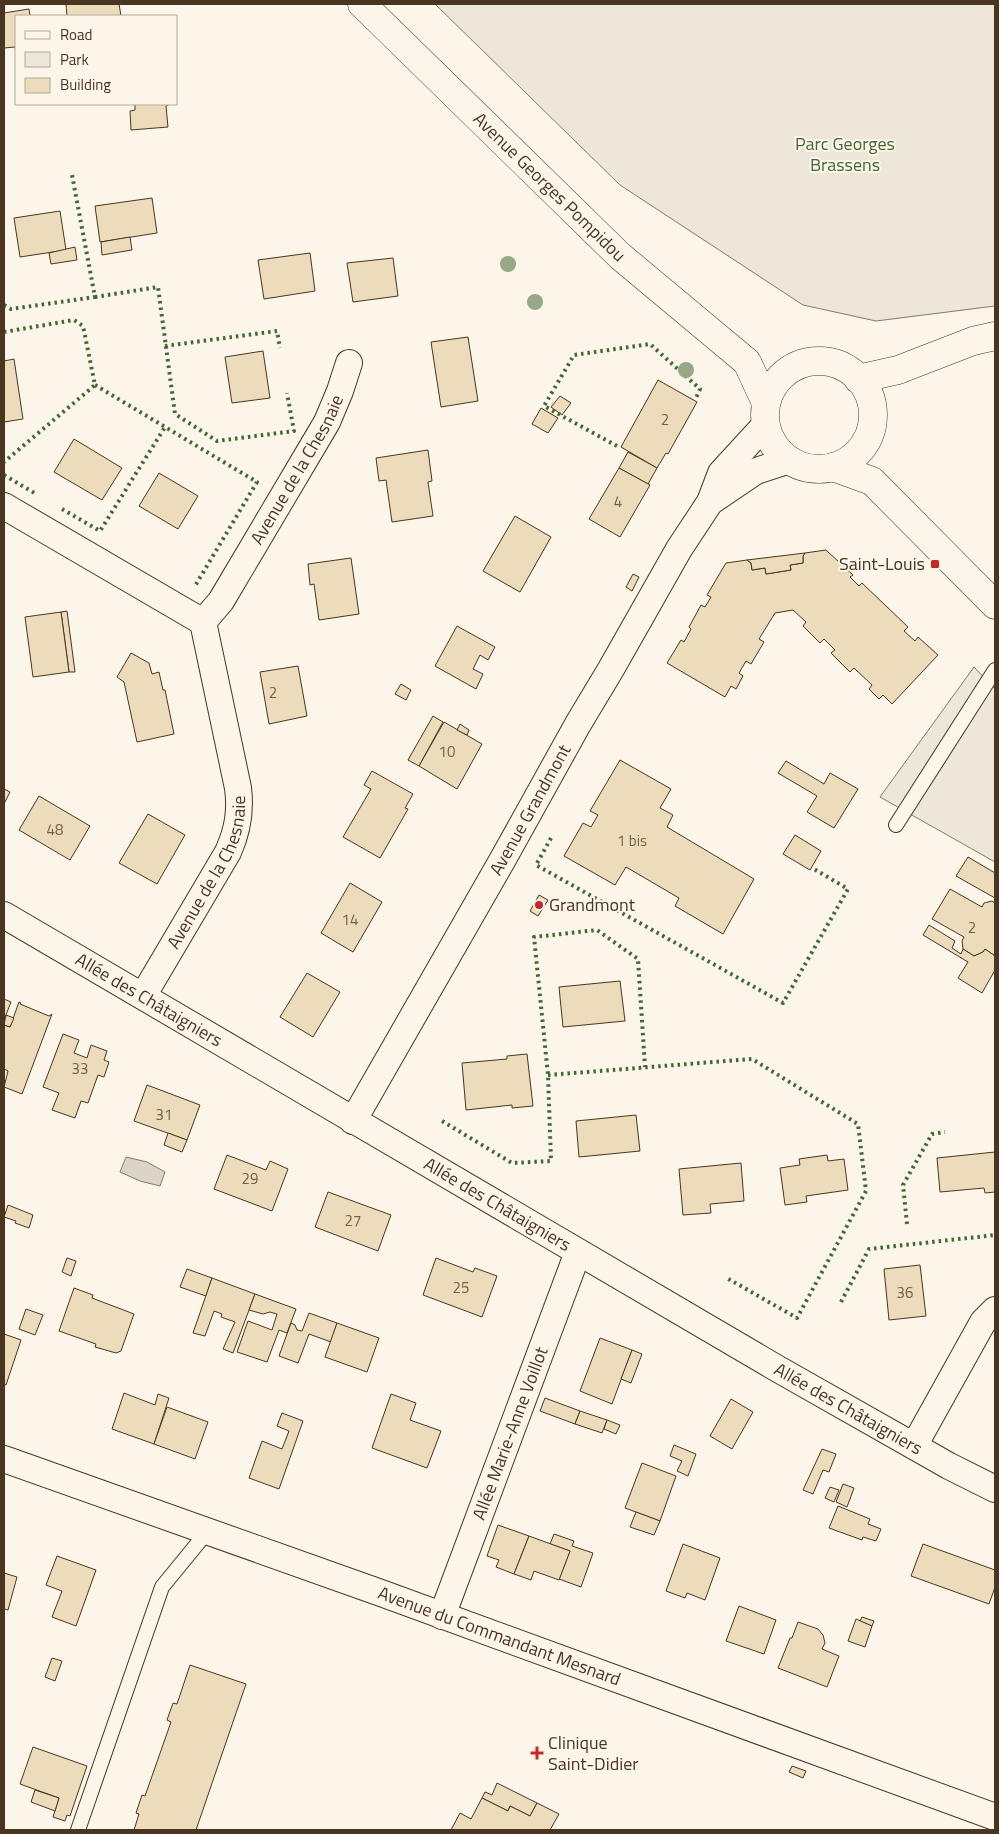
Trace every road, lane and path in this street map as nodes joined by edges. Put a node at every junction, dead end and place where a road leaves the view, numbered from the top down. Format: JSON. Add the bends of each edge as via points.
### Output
{"nodes":[{"id":1,"x":362,"y":4,"type":"edge"},
{"id":2,"x":995,"y":336,"type":"edge"},
{"id":3,"x":747,"y":362,"type":"junction"},
{"id":4,"x":349,"y":363,"type":"dead end"},
{"id":5,"x":793,"y":368,"type":"junction"},
{"id":6,"x":898,"y":370,"type":"junction"},
{"id":7,"x":858,"y":378,"type":"junction"},
{"id":8,"x":872,"y":407,"type":"junction"},
{"id":9,"x":766,"y":414,"type":"junction"},
{"id":10,"x":866,"y":440,"type":"junction"},
{"id":11,"x":790,"y":460,"type":"junction"},
{"id":12,"x":833,"y":467,"type":"junction"},
{"id":13,"x":872,"y":481,"type":"junction"},
{"id":14,"x":710,"y":502,"type":"junction"},
{"id":15,"x":4,"y":506,"type":"edge"},
{"id":16,"x":995,"y":605,"type":"edge"},
{"id":17,"x":203,"y":622,"type":"junction"},
{"id":18,"x":995,"y":670,"type":"edge"},
{"id":19,"x":896,"y":825,"type":"dead end"},
{"id":20,"x":4,"y":915,"type":"edge"},
{"id":21,"x":143,"y":996,"type":"junction"},
{"id":22,"x":354,"y":1121,"type":"junction"},
{"id":23,"x":578,"y":1252,"type":"junction"},
{"id":24,"x":995,"y":1310,"type":"edge"},
{"id":25,"x":914,"y":1446,"type":"junction"},
{"id":26,"x":4,"y":1459,"type":"edge"},
{"id":27,"x":995,"y":1489,"type":"edge"},
{"id":28,"x":207,"y":1532,"type":"junction"},
{"id":29,"x":442,"y":1616,"type":"junction"},
{"id":30,"x":995,"y":1817,"type":"edge"},
{"id":31,"x":78,"y":1830,"type":"edge"}],
"edges":[{"from":1,"to":3,"type":"street","name":"Avenue Georges Pompidou","via":[[620,256]]},
{"from":2,"to":6,"type":"street"},
{"from":3,"to":5,"type":"street"},
{"from":3,"to":9,"type":"street","name":"Avenue Georges Pompidou"},
{"from":4,"to":17,"type":"street","name":"Avenue de la Chesnaie","via":[[327,422],[221,601]]},
{"from":5,"to":7,"type":"street","via":[[806,363],[827,362],[841,366]]},
{"from":5,"to":9,"type":"street","via":[[778,380],[771,391]]},
{"from":6,"to":7,"type":"street"},
{"from":6,"to":8,"type":"street"},
{"from":7,"to":8,"type":"street","via":[[869,395]]},
{"from":8,"to":10,"type":"street","name":"Avenue Georges Pompidou","via":[[872,424]]},
{"from":9,"to":11,"type":"street","name":"Avenue Georges Pompidou","via":[[772,442]]},
{"from":9,"to":14,"type":"street","name":"Avenue Grandmont","via":[[720,473]]},
{"from":10,"to":12,"type":"street","name":"Avenue Georges Pompidou","via":[[857,454]]},
{"from":10,"to":13,"type":"street"},
{"from":11,"to":12,"type":"street","name":"Avenue Georges Pompidou","via":[[808,468]]},
{"from":11,"to":14,"type":"street","name":"Avenue Grandmont","via":[[756,471]]},
{"from":12,"to":13,"type":"street"},
{"from":13,"to":16,"type":"street"},
{"from":14,"to":22,"type":"street","name":"Avenue Grandmont","via":[[679,549],[578,724]]},
{"from":15,"to":17,"type":"street"},
{"from":17,"to":21,"type":"street","name":"Avenue de la Chesnaie","via":[[238,788],[239,820],[228,852]]},
{"from":18,"to":19,"type":"lane"},
{"from":20,"to":21,"type":"street","name":"Allée des Châtaigniers"},
{"from":21,"to":22,"type":"street","name":"Allée des Châtaigniers"},
{"from":22,"to":23,"type":"street","name":"Allée des Châtaigniers"},
{"from":23,"to":25,"type":"street","name":"Allée des Châtaigniers"},
{"from":23,"to":29,"type":"street","name":"Allée Marie-Anne Voillot"},
{"from":24,"to":25,"type":"street","via":[[983,1322]]},
{"from":25,"to":27,"type":"street","name":"Allée des Châtaigniers"},
{"from":26,"to":28,"type":"street","name":"Avenue du Commandant Mesnard"},
{"from":28,"to":29,"type":"street","name":"Avenue du Commandant Mesnard"},
{"from":28,"to":31,"type":"lane","via":[[162,1586]]},
{"from":29,"to":30,"type":"street","name":"Avenue du Commandant Mesnard"}]}
